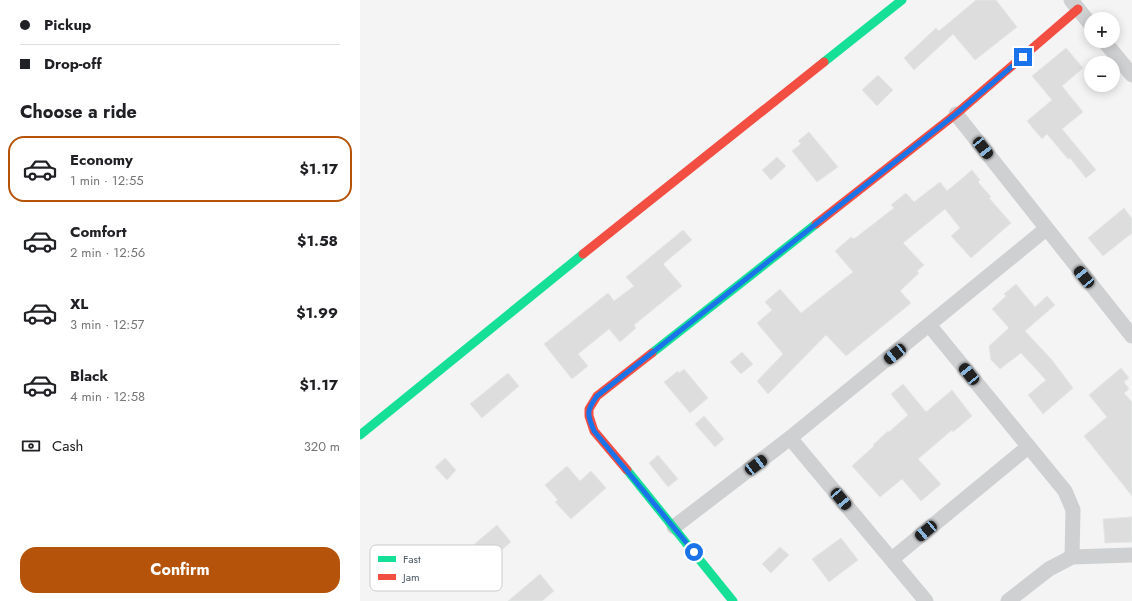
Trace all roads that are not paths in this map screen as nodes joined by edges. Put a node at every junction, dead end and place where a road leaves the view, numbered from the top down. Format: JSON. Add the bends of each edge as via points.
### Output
{"nodes":[{"id":1,"x":902,"y":0,"type":"edge"},
{"id":2,"x":1075,"y":5,"type":"edge"},
{"id":3,"x":1084,"y":16,"type":"edge"},
{"id":4,"x":1110,"y":48,"type":"edge"},
{"id":5,"x":1132,"y":75,"type":"edge"},
{"id":6,"x":956,"y":114,"type":"junction"},
{"id":7,"x":1046,"y":230,"type":"junction"},
{"id":8,"x":930,"y":326,"type":"junction"},
{"id":9,"x":1132,"y":336,"type":"edge"},
{"id":10,"x":360,"y":435,"type":"edge"},
{"id":11,"x":790,"y":438,"type":"junction"},
{"id":12,"x":1028,"y":447,"type":"junction"},
{"id":13,"x":674,"y":527,"type":"junction"},
{"id":14,"x":1132,"y":555,"type":"edge"},
{"id":15,"x":1072,"y":557,"type":"junction"},
{"id":16,"x":892,"y":559,"type":"junction"},
{"id":17,"x":733,"y":601,"type":"edge"},
{"id":18,"x":926,"y":601,"type":"edge"},
{"id":19,"x":1008,"y":601,"type":"edge"}],
"edges":[{"from":1,"to":10,"type":"street","via":[[653,197]]},
{"from":2,"to":3,"type":"street"},
{"from":2,"to":6,"type":"street"},
{"from":4,"to":5,"type":"street"},
{"from":6,"to":7,"type":"street"},
{"from":6,"to":13,"type":"street","via":[[597,396],[589,407],[588,416],[594,431]]},
{"from":7,"to":8,"type":"street"},
{"from":7,"to":9,"type":"street"},
{"from":8,"to":11,"type":"street"},
{"from":8,"to":12,"type":"street"},
{"from":11,"to":13,"type":"street"},
{"from":11,"to":16,"type":"street"},
{"from":12,"to":15,"type":"street","via":[[1065,491],[1073,510]]},
{"from":12,"to":16,"type":"street"},
{"from":13,"to":17,"type":"street"},
{"from":14,"to":15,"type":"street"},
{"from":15,"to":19,"type":"street","via":[[1049,569]]},
{"from":16,"to":18,"type":"street"}]}
